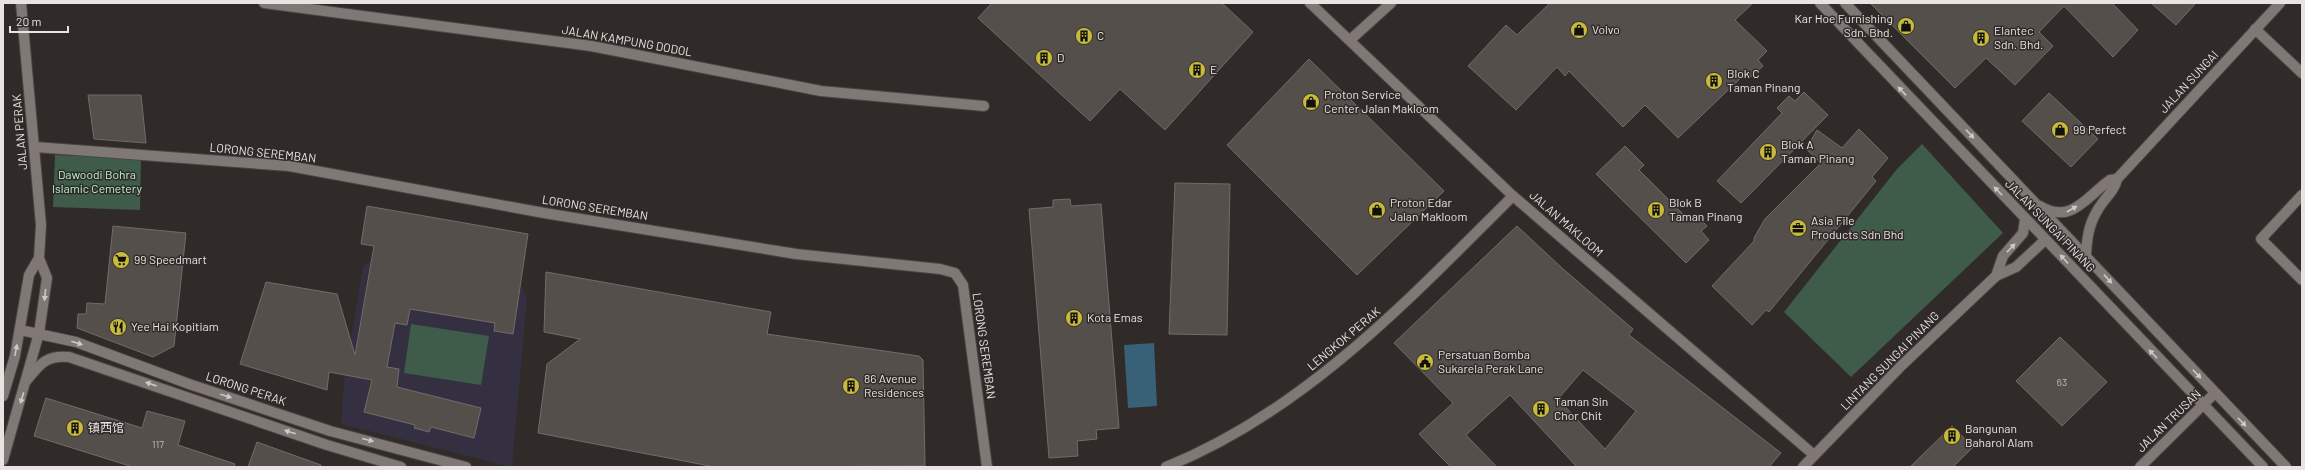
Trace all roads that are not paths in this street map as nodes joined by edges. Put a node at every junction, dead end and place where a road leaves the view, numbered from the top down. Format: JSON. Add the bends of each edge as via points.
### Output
{"nodes":[{"id":1,"x":21,"y":3,"type":"edge"},
{"id":2,"x":264,"y":3,"type":"edge"},
{"id":3,"x":1310,"y":3,"type":"edge"},
{"id":4,"x":1391,"y":3,"type":"edge"},
{"id":5,"x":1820,"y":3,"type":"edge"},
{"id":6,"x":1845,"y":3,"type":"edge"},
{"id":7,"x":2280,"y":3,"type":"edge"},
{"id":8,"x":2256,"y":29,"type":"junction"},
{"id":9,"x":1350,"y":40,"type":"junction"},
{"id":10,"x":2302,"y":73,"type":"edge"},
{"id":11,"x":984,"y":106,"type":"dead end"},
{"id":12,"x":35,"y":147,"type":"junction"},
{"id":13,"x":2117,"y":179,"type":"junction"},
{"id":14,"x":2302,"y":195,"type":"edge"},
{"id":15,"x":1514,"y":196,"type":"junction"},
{"id":16,"x":2037,"y":204,"type":"junction"},
{"id":17,"x":2026,"y":219,"type":"junction"},
{"id":18,"x":2045,"y":240,"type":"junction"},
{"id":19,"x":2086,"y":255,"type":"junction"},
{"id":20,"x":39,"y":258,"type":"junction"},
{"id":21,"x":1996,"y":276,"type":"junction"},
{"id":22,"x":2302,"y":280,"type":"edge"},
{"id":23,"x":20,"y":330,"type":"junction"},
{"id":24,"x":39,"y":333,"type":"junction"},
{"id":25,"x":27,"y":380,"type":"junction"},
{"id":26,"x":2215,"y":394,"type":"junction"},
{"id":27,"x":3,"y":396,"type":"edge"},
{"id":28,"x":2205,"y":405,"type":"junction"},
{"id":29,"x":1814,"y":455,"type":"junction"},
{"id":30,"x":3,"y":460,"type":"edge"},
{"id":31,"x":402,"y":467,"type":"edge"},
{"id":32,"x":466,"y":467,"type":"edge"},
{"id":33,"x":987,"y":467,"type":"edge"},
{"id":34,"x":1166,"y":467,"type":"edge"},
{"id":35,"x":1803,"y":467,"type":"edge"},
{"id":36,"x":2140,"y":467,"type":"edge"},
{"id":37,"x":2263,"y":467,"type":"edge"},
{"id":38,"x":2286,"y":467,"type":"edge"}],
"edges":[{"from":1,"to":12,"type":"street","name":"JALAN PERAK"},
{"from":2,"to":11,"type":"street","name":"JALAN KAMPUNG DODOL","via":[[591,46],[821,91]]},
{"from":3,"to":9,"type":"street","name":"JALAN MAKLOOM"},
{"from":4,"to":9,"type":"street"},
{"from":17,"to":5,"type":"street","name":"JALAN SUNGAI PINANG","one_way":true},
{"from":6,"to":16,"type":"street","name":"JALAN SUNGAI PINANG","one_way":true},
{"from":7,"to":8,"type":"street","name":"JALAN SUNGAI"},
{"from":8,"to":10,"type":"street"},
{"from":8,"to":13,"type":"street","name":"JALAN SUNGAI"},
{"from":9,"to":15,"type":"street","name":"JALAN MAKLOOM"},
{"from":12,"to":20,"type":"street","name":"JALAN PERAK","via":[[41,225]]},
{"from":12,"to":33,"type":"street","name":"LORONG SEREMBAN","via":[[289,166],[544,214],[796,254],[940,269],[955,273],[963,285]]},
{"from":16,"to":13,"type":"street","name":"JALAN SUNGAI","one_way":true,"via":[[2051,213],[2069,212],[2110,180]]},
{"from":13,"to":19,"type":"street","name":"JALAN SUNGAI","via":[[2116,186],[2092,220],[2087,232]]},
{"from":14,"to":22,"type":"street","via":[[2261,239]]},
{"from":15,"to":29,"type":"street","name":"JALAN MAKLOOM"},
{"from":15,"to":34,"type":"street","name":"LENGKOK PERAK","via":[[1389,318],[1326,372],[1265,416],[1196,455]]},
{"from":16,"to":19,"type":"street","name":"JALAN SUNGAI PINANG"},
{"from":17,"to":18,"type":"street","name":"JALAN SUNGAI PINANG"},
{"from":21,"to":17,"type":"street","name":"LINTANG SUNGAI PINANG","one_way":true,"via":[[2003,256],[2023,233]]},
{"from":18,"to":21,"type":"street","name":"LINTANG SUNGAI PINANG","via":[[2016,267]]},
{"from":28,"to":18,"type":"street","name":"JALAN SUNGAI PINANG","one_way":true},
{"from":19,"to":26,"type":"street","name":"JALAN SUNGAI PINANG","one_way":true},
{"from":20,"to":23,"type":"street","name":"JALAN PERAK","via":[[29,274]]},
{"from":20,"to":24,"type":"street","name":"JALAN PERAK","one_way":true,"via":[[46,278]]},
{"from":21,"to":29,"type":"street","name":"LINTANG SUNGAI PINANG","via":[[1901,366]]},
{"from":23,"to":24,"type":"street","name":"LORONG PERAK"},
{"from":27,"to":23,"type":"street","name":"JALAN PERAK","one_way":true},
{"from":24,"to":25,"type":"street","name":"JALAN PERAK"},
{"from":24,"to":32,"type":"street","name":"LORONG PERAK","one_way":true,"via":[[76,342],[189,384],[330,431]]},
{"from":25,"to":30,"type":"street","name":"JALAN PERAK","one_way":true},
{"from":31,"to":25,"type":"street","one_way":true,"via":[[69,357],[58,356],[42,362]]},
{"from":26,"to":28,"type":"street","name":"JALAN TRUSAN"},
{"from":26,"to":38,"type":"street","name":"JALAN SUNGAI PINANG","one_way":true},
{"from":28,"to":36,"type":"street","name":"JALAN TRUSAN"},
{"from":28,"to":37,"type":"street","name":"JALAN SUNGAI PINANG"},
{"from":29,"to":35,"type":"street","name":"LINTANG SUNGAI PINANG"}]}
